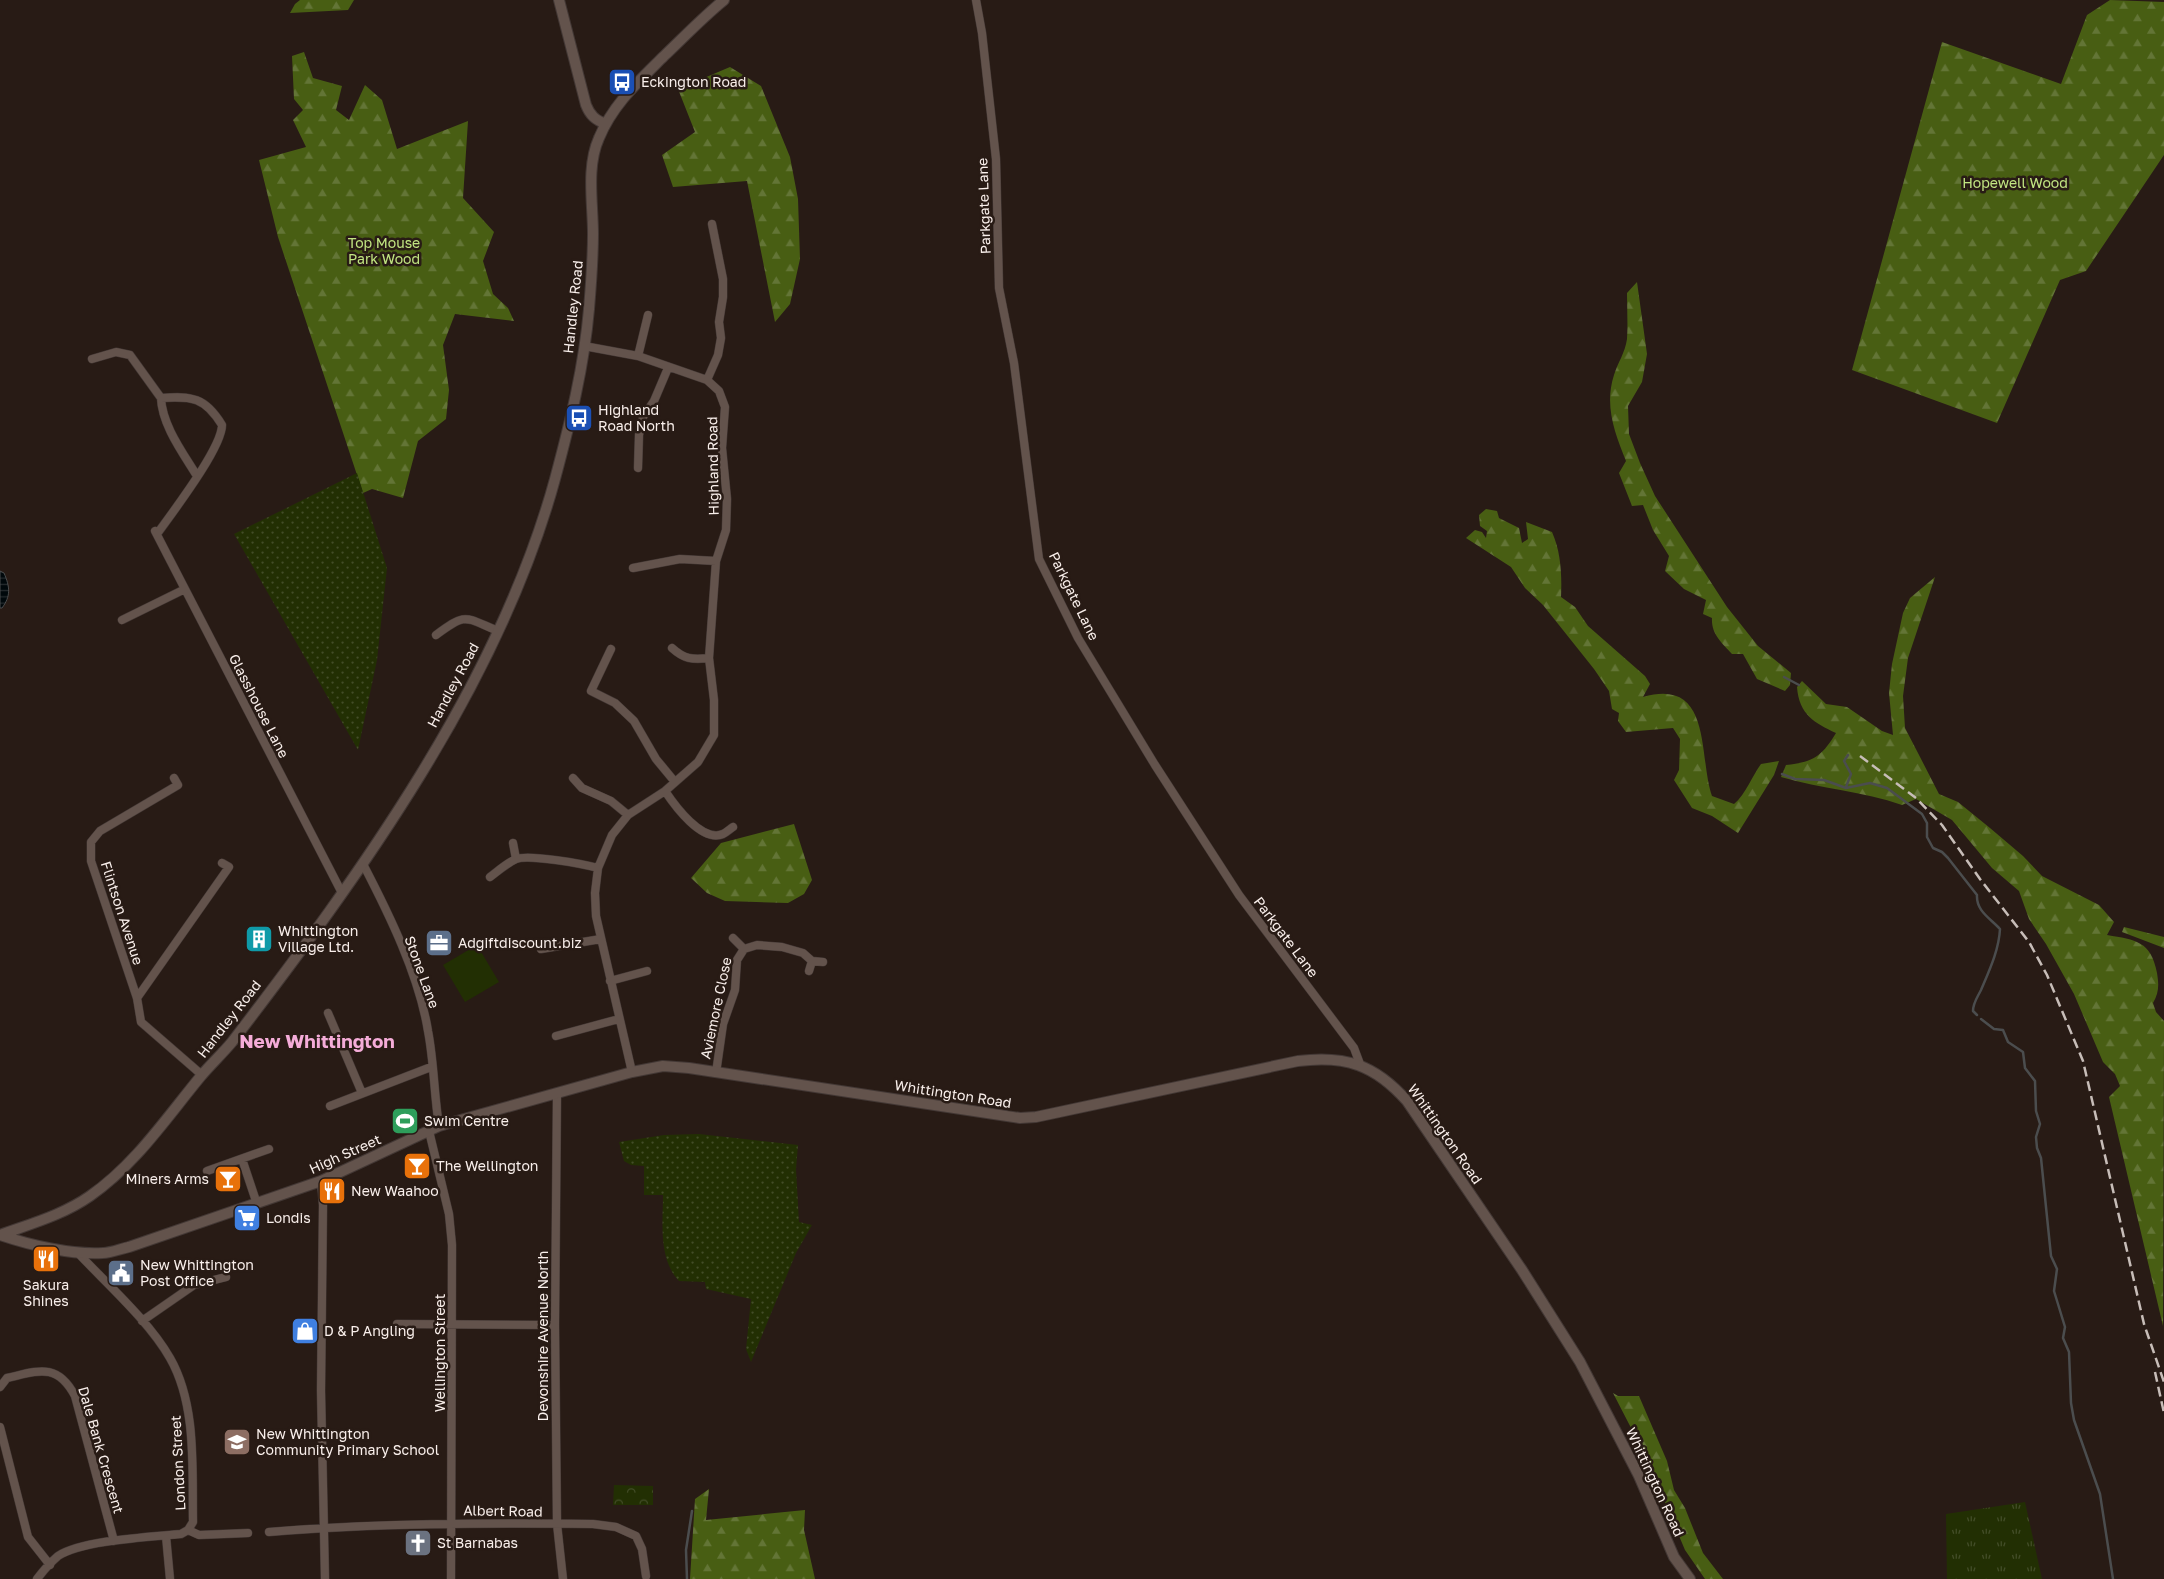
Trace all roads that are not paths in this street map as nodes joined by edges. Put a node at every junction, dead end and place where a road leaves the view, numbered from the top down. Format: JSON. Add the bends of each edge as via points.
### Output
{"nodes":[{"id":1,"x":559,"y":0,"type":"edge"},
{"id":2,"x":724,"y":0,"type":"edge"},
{"id":3,"x":976,"y":0,"type":"edge"},
{"id":4,"x":606,"y":124,"type":"junction"},
{"id":5,"x":712,"y":224,"type":"dead end"},
{"id":6,"x":648,"y":315,"type":"dead end"},
{"id":7,"x":584,"y":346,"type":"junction"},
{"id":8,"x":638,"y":356,"type":"junction"},
{"id":9,"x":92,"y":359,"type":"dead end"},
{"id":10,"x":668,"y":368,"type":"junction"},
{"id":11,"x":707,"y":380,"type":"junction"},
{"id":12,"x":161,"y":398,"type":"junction"},
{"id":13,"x":638,"y":468,"type":"dead end"},
{"id":14,"x":197,"y":476,"type":"junction"},
{"id":15,"x":716,"y":561,"type":"junction"},
{"id":16,"x":633,"y":568,"type":"dead end"},
{"id":17,"x":185,"y":589,"type":"junction"},
{"id":18,"x":122,"y":620,"type":"dead end"},
{"id":19,"x":498,"y":631,"type":"junction"},
{"id":20,"x":436,"y":635,"type":"dead end"},
{"id":21,"x":672,"y":648,"type":"dead end"},
{"id":22,"x":611,"y":649,"type":"dead end"},
{"id":23,"x":709,"y":658,"type":"junction"},
{"id":24,"x":174,"y":778,"type":"dead end"},
{"id":25,"x":573,"y":778,"type":"dead end"},
{"id":26,"x":675,"y":782,"type":"junction"},
{"id":27,"x":665,"y":791,"type":"junction"},
{"id":28,"x":628,"y":815,"type":"junction"},
{"id":29,"x":733,"y":827,"type":"dead end"},
{"id":30,"x":513,"y":844,"type":"dead end"},
{"id":31,"x":516,"y":859,"type":"junction"},
{"id":32,"x":222,"y":863,"type":"dead end"},
{"id":33,"x":363,"y":864,"type":"junction"},
{"id":34,"x":598,"y":868,"type":"junction"},
{"id":35,"x":490,"y":878,"type":"dead end"},
{"id":36,"x":342,"y":893,"type":"junction"},
{"id":37,"x":732,"y":938,"type":"dead end"},
{"id":38,"x":601,"y":939,"type":"junction"},
{"id":39,"x":541,"y":949,"type":"dead end"},
{"id":40,"x":744,"y":950,"type":"junction"},
{"id":41,"x":812,"y":961,"type":"junction"},
{"id":42,"x":823,"y":962,"type":"dead end"},
{"id":43,"x":647,"y":971,"type":"dead end"},
{"id":44,"x":809,"y":971,"type":"dead end"},
{"id":45,"x":610,"y":982,"type":"junction"},
{"id":46,"x":137,"y":998,"type":"junction"},
{"id":47,"x":328,"y":1013,"type":"dead end"},
{"id":48,"x":619,"y":1018,"type":"junction"},
{"id":49,"x":556,"y":1036,"type":"dead end"},
{"id":50,"x":1360,"y":1064,"type":"junction"},
{"id":51,"x":432,"y":1068,"type":"junction"},
{"id":52,"x":632,"y":1072,"type":"junction"},
{"id":53,"x":716,"y":1073,"type":"junction"},
{"id":54,"x":202,"y":1075,"type":"junction"},
{"id":55,"x":760,"y":1080,"type":"joint"},
{"id":56,"x":557,"y":1093,"type":"junction"},
{"id":57,"x":362,"y":1094,"type":"junction"},
{"id":58,"x":330,"y":1106,"type":"dead end"},
{"id":59,"x":439,"y":1126,"type":"junction"},
{"id":60,"x":429,"y":1131,"type":"junction"},
{"id":61,"x":269,"y":1149,"type":"dead end"},
{"id":62,"x":242,"y":1159,"type":"junction"},
{"id":63,"x":206,"y":1172,"type":"dead end"},
{"id":64,"x":321,"y":1181,"type":"junction"},
{"id":65,"x":257,"y":1204,"type":"junction"},
{"id":66,"x":0,"y":1235,"type":"edge"},
{"id":67,"x":77,"y":1252,"type":"junction"},
{"id":68,"x":226,"y":1277,"type":"dead end"},
{"id":69,"x":142,"y":1321,"type":"junction"},
{"id":70,"x":397,"y":1324,"type":"dead end"},
{"id":71,"x":452,"y":1325,"type":"junction"},
{"id":72,"x":555,"y":1325,"type":"junction"},
{"id":73,"x":0,"y":1387,"type":"edge"},
{"id":74,"x":0,"y":1427,"type":"edge"},
{"id":75,"x":452,"y":1523,"type":"junction"},
{"id":76,"x":557,"y":1524,"type":"junction"},
{"id":77,"x":325,"y":1527,"type":"junction"},
{"id":78,"x":188,"y":1530,"type":"junction"},
{"id":79,"x":270,"y":1532,"type":"dead end"},
{"id":80,"x":248,"y":1533,"type":"dead end"},
{"id":81,"x":166,"y":1536,"type":"junction"},
{"id":82,"x":114,"y":1541,"type":"junction"},
{"id":83,"x":50,"y":1565,"type":"junction"},
{"id":84,"x":646,"y":1576,"type":"dead end"},
{"id":85,"x":37,"y":1579,"type":"edge"},
{"id":86,"x":170,"y":1579,"type":"edge"},
{"id":87,"x":325,"y":1579,"type":"edge"},
{"id":88,"x":451,"y":1579,"type":"edge"},
{"id":89,"x":563,"y":1579,"type":"edge"},
{"id":90,"x":1690,"y":1579,"type":"edge"}],
"edges":[{"from":1,"to":4,"type":"street","via":[[586,104],[590,114]]},
{"from":2,"to":4,"type":"street","via":[[631,90]]},
{"from":3,"to":50,"type":"street","name":"Parkgate Lane","via":[[996,159],[999,288],[1014,362],[1039,559],[1078,638],[1155,765],[1239,895],[1354,1048]]},
{"from":4,"to":7,"type":"street","name":"Handley Road","via":[[598,140],[592,167],[593,239]]},
{"from":5,"to":11,"type":"street","via":[[723,279],[723,297],[718,355]]},
{"from":6,"to":8,"type":"street"},
{"from":7,"to":8,"type":"street"},
{"from":7,"to":19,"type":"street","name":"Handley Road","via":[[554,483]]},
{"from":8,"to":10,"type":"street"},
{"from":9,"to":12,"type":"street","via":[[116,352],[130,355]]},
{"from":10,"to":11,"type":"street"},
{"from":10,"to":13,"type":"street","via":[[654,401],[643,417]]},
{"from":11,"to":15,"type":"street","name":"Highland Road","via":[[719,391],[725,407],[722,448],[727,499],[726,530]]},
{"from":12,"to":14,"type":"street","via":[[161,409]]},
{"from":12,"to":14,"type":"street","via":[[194,398],[207,404],[222,425],[218,443]]},
{"from":14,"to":17,"type":"street","name":"Glasshouse Lane","via":[[156,533]]},
{"from":15,"to":16,"type":"street","via":[[680,558]]},
{"from":15,"to":23,"type":"street","name":"Highland Road"},
{"from":17,"to":18,"type":"street"},
{"from":17,"to":36,"type":"street","name":"Glasshouse Lane"},
{"from":19,"to":20,"type":"street","via":[[458,618]]},
{"from":19,"to":33,"type":"street","name":"Handley Road","via":[[461,703]]},
{"from":21,"to":23,"type":"street","via":[[683,658]]},
{"from":22,"to":26,"type":"street","via":[[591,691],[615,703],[634,721],[656,759]]},
{"from":23,"to":26,"type":"street","name":"Highland Road","via":[[714,735],[698,762]]},
{"from":24,"to":46,"type":"street","name":"Flintson Avenue","via":[[178,785],[100,831],[91,842],[92,861]]},
{"from":25,"to":28,"type":"street","via":[[582,788],[611,801]]},
{"from":26,"to":27,"type":"street","name":"Highland Road"},
{"from":27,"to":28,"type":"street","name":"Highland Road"},
{"from":27,"to":29,"type":"street","via":[[692,825],[715,835]]},
{"from":28,"to":34,"type":"street","name":"Highland Road","via":[[612,834]]},
{"from":30,"to":31,"type":"street"},
{"from":31,"to":34,"type":"street","via":[[569,861]]},
{"from":31,"to":35,"type":"street"},
{"from":32,"to":46,"type":"street","via":[[229,867]]},
{"from":33,"to":36,"type":"street","name":"Handley Road"},
{"from":33,"to":51,"type":"street","name":"Stone Lane","via":[[420,996]]},
{"from":34,"to":38,"type":"street","name":"Highland Road","via":[[595,893]]},
{"from":36,"to":54,"type":"street","name":"Handley Road","via":[[229,1046]]},
{"from":37,"to":40,"type":"street","name":"Aviemore Close"},
{"from":38,"to":39,"type":"street"},
{"from":38,"to":45,"type":"street","name":"Highland Road"},
{"from":40,"to":41,"type":"street","name":"Aviemore Close","via":[[757,945],[782,947],[803,953]]},
{"from":40,"to":53,"type":"street","name":"Aviemore Close","via":[[737,960],[735,990],[723,1024]]},
{"from":41,"to":42,"type":"street","name":"Aviemore Close"},
{"from":41,"to":44,"type":"street"},
{"from":43,"to":45,"type":"street"},
{"from":45,"to":48,"type":"street","name":"Highland Road"},
{"from":46,"to":54,"type":"street","name":"Flintson Avenue","via":[[141,1022]]},
{"from":47,"to":57,"type":"street"},
{"from":48,"to":49,"type":"street"},
{"from":48,"to":52,"type":"street","name":"Highland Road"},
{"from":50,"to":55,"type":"street","name":"Whittington Road","via":[[1333,1060],[1298,1061],[1155,1093],[1020,1118]]},
{"from":50,"to":90,"type":"street","name":"Whittington Road","via":[[1393,1085],[1407,1101],[1522,1270],[1580,1362],[1639,1476],[1674,1557]]},
{"from":51,"to":57,"type":"street"},
{"from":51,"to":59,"type":"street","name":"Stone Lane"},
{"from":52,"to":53,"type":"street","name":"High Street","via":[[663,1066]]},
{"from":52,"to":56,"type":"street","name":"High Street"},
{"from":53,"to":55,"type":"street","name":"High Street"},
{"from":54,"to":66,"type":"street","name":"Handley Road","via":[[130,1162],[91,1196],[69,1209]]},
{"from":56,"to":59,"type":"street","name":"High Street"},
{"from":56,"to":72,"type":"street","name":"Devonshire Avenue North"},
{"from":57,"to":58,"type":"street"},
{"from":59,"to":60,"type":"street","name":"High Street"},
{"from":60,"to":64,"type":"street","name":"High Street"},
{"from":60,"to":71,"type":"street","name":"Wellington Street","via":[[449,1214]]},
{"from":61,"to":62,"type":"street"},
{"from":62,"to":63,"type":"street"},
{"from":62,"to":65,"type":"street"},
{"from":64,"to":65,"type":"street","name":"High Street"},
{"from":64,"to":77,"type":"street","via":[[324,1205],[321,1391]]},
{"from":65,"to":67,"type":"street","name":"High Street","via":[[129,1248],[103,1253]]},
{"from":66,"to":67,"type":"street","name":"High Street","via":[[23,1243]]},
{"from":67,"to":69,"type":"street","name":"London Street"},
{"from":68,"to":69,"type":"street","via":[[194,1285]]},
{"from":69,"to":78,"type":"street","name":"London Street","via":[[170,1358],[186,1399],[193,1505],[193,1522]]},
{"from":70,"to":71,"type":"street"},
{"from":71,"to":72,"type":"street"},
{"from":71,"to":75,"type":"street","name":"Wellington Street"},
{"from":72,"to":76,"type":"street","name":"Devonshire Avenue North"},
{"from":73,"to":82,"type":"street","name":"Dale Bank Crescent","via":[[6,1378],[41,1370],[56,1373],[68,1382],[75,1396]]},
{"from":74,"to":83,"type":"street","via":[[28,1538]]},
{"from":75,"to":76,"type":"street","name":"Albert Road"},
{"from":75,"to":77,"type":"street","name":"Albert Road"},
{"from":75,"to":88,"type":"street","name":"Wellington Street"},
{"from":76,"to":84,"type":"street","name":"Albert Road","via":[[616,1527],[636,1536],[642,1549]]},
{"from":76,"to":89,"type":"street","name":"Devonshire Avenue North"},
{"from":77,"to":79,"type":"street","name":"Albert Road"},
{"from":77,"to":87,"type":"street"},
{"from":78,"to":80,"type":"street","via":[[199,1535]]},
{"from":78,"to":81,"type":"street"},
{"from":81,"to":82,"type":"street"},
{"from":81,"to":86,"type":"street"},
{"from":82,"to":83,"type":"street","via":[[75,1549],[58,1556]]},
{"from":83,"to":85,"type":"street"}]}
